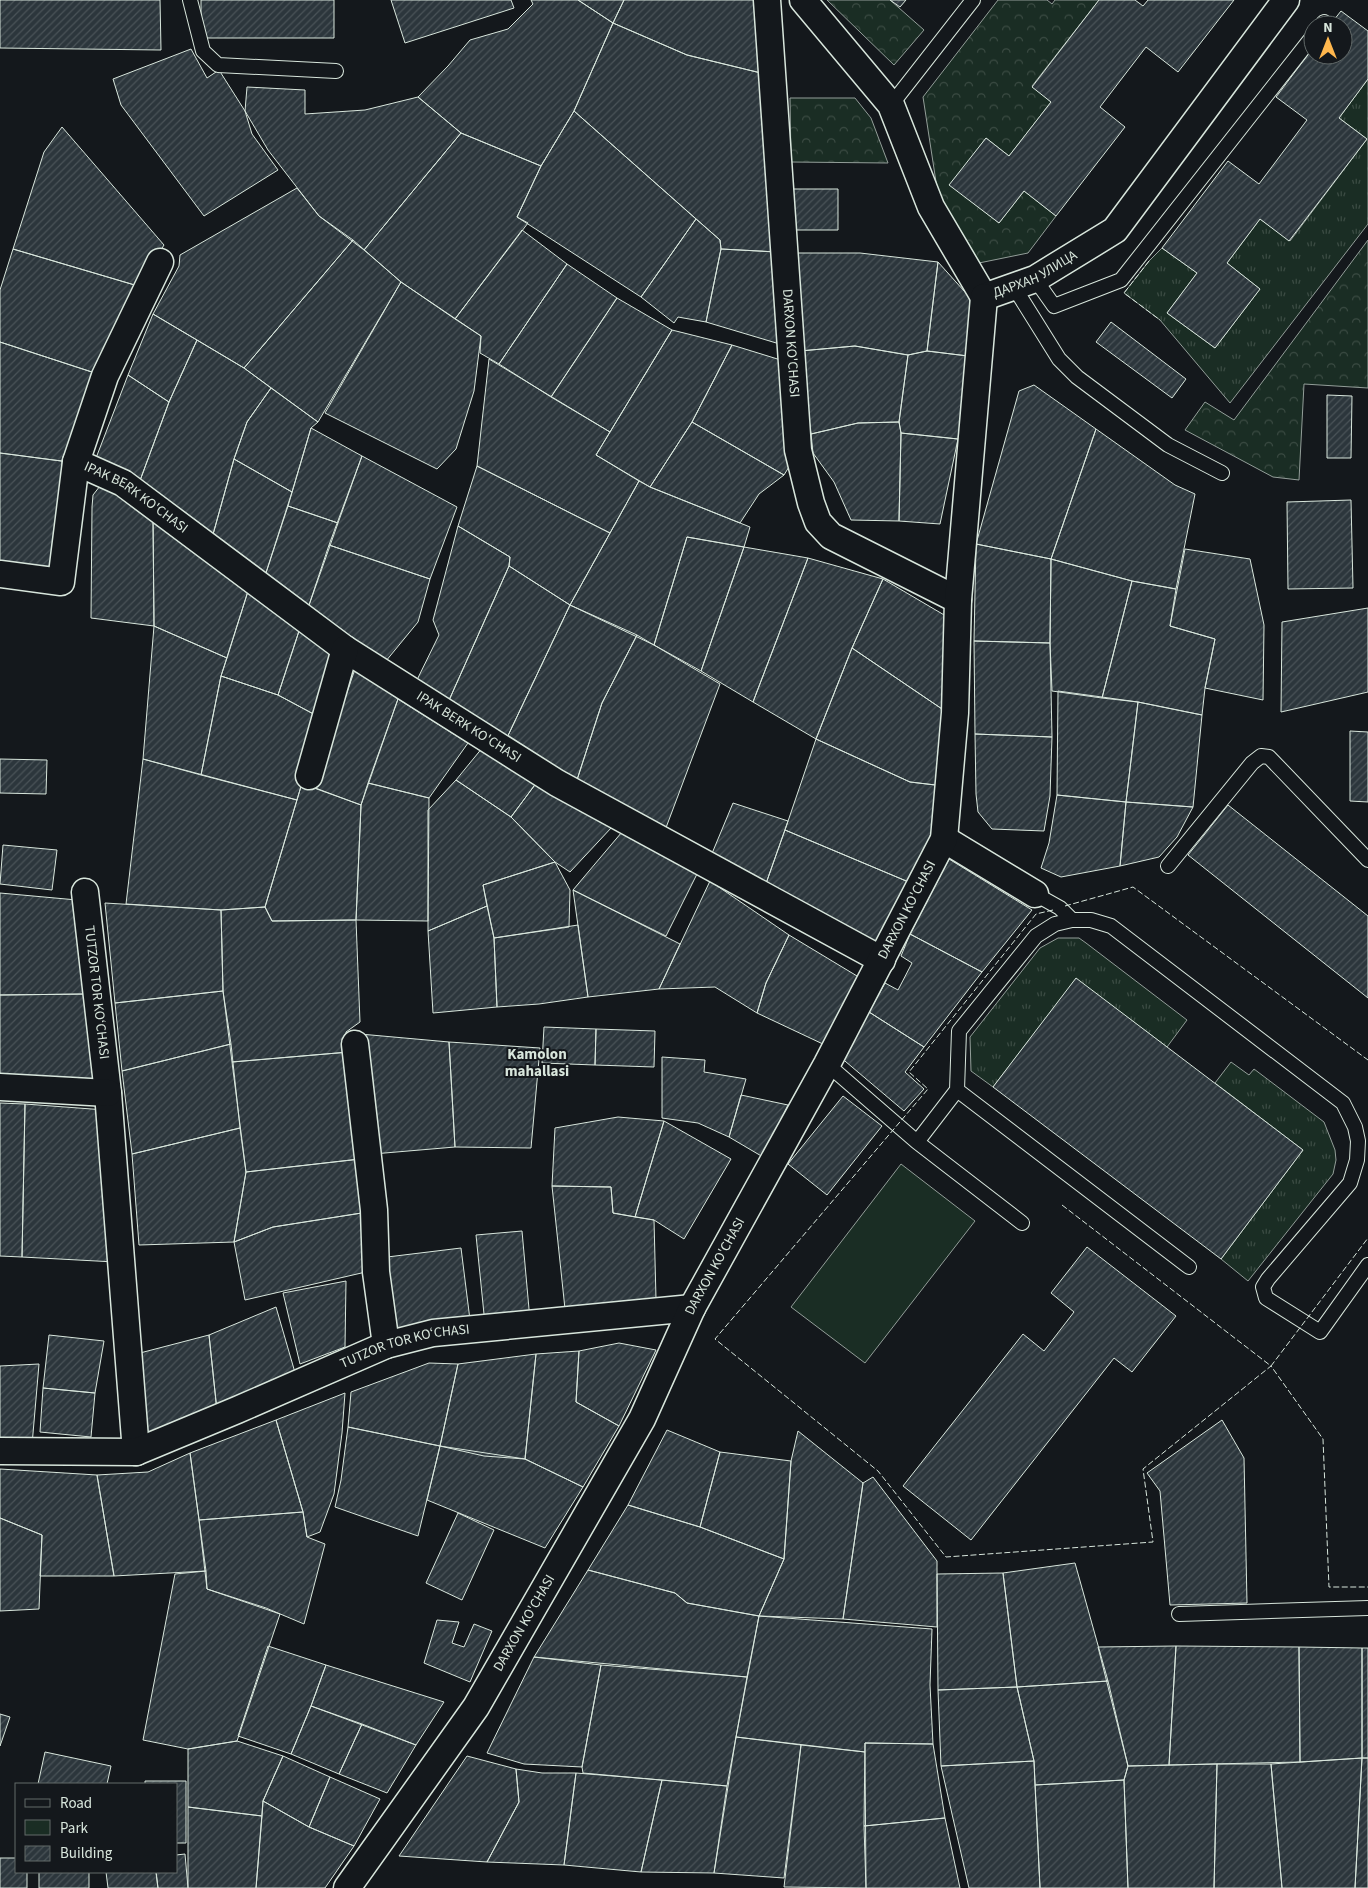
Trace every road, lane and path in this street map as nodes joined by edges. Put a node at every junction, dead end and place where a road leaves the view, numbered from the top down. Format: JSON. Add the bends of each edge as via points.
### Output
{"nodes":[{"id":1,"x":190,"y":0,"type":"edge"},
{"id":2,"x":767,"y":0,"type":"edge"},
{"id":3,"x":803,"y":0,"type":"edge"},
{"id":4,"x":973,"y":0,"type":"edge"},
{"id":5,"x":1286,"y":0,"type":"edge"},
{"id":6,"x":1303,"y":49,"type":"edge"},
{"id":7,"x":336,"y":71,"type":"dead end"},
{"id":8,"x":891,"y":105,"type":"junction"},
{"id":9,"x":160,"y":262,"type":"dead end"},
{"id":10,"x":1024,"y":283,"type":"junction"},
{"id":11,"x":984,"y":297,"type":"junction"},
{"id":12,"x":76,"y":462,"type":"junction"},
{"id":13,"x":1222,"y":473,"type":"dead end"},
{"id":14,"x":0,"y":574,"type":"edge"},
{"id":15,"x":958,"y":600,"type":"junction"},
{"id":16,"x":345,"y":650,"type":"junction"},
{"id":17,"x":308,"y":776,"type":"dead end"},
{"id":18,"x":944,"y":839,"type":"junction"},
{"id":19,"x":1368,"y":860,"type":"edge"},
{"id":20,"x":1168,"y":866,"type":"dead end"},
{"id":21,"x":85,"y":892,"type":"dead end"},
{"id":22,"x":1034,"y":894,"type":"joint"},
{"id":23,"x":1072,"y":920,"type":"junction"},
{"id":24,"x":882,"y":960,"type":"junction"},
{"id":25,"x":355,"y":1044,"type":"dead end"},
{"id":26,"x":827,"y":1064,"type":"junction"},
{"id":27,"x":0,"y":1087,"type":"edge"},
{"id":28,"x":958,"y":1090,"type":"junction"},
{"id":29,"x":108,"y":1093,"type":"junction"},
{"id":30,"x":917,"y":1142,"type":"junction"},
{"id":31,"x":1022,"y":1223,"type":"dead end"},
{"id":32,"x":1368,"y":1265,"type":"edge"},
{"id":33,"x":1189,"y":1267,"type":"dead end"},
{"id":34,"x":692,"y":1308,"type":"junction"},
{"id":35,"x":386,"y":1345,"type":"junction"},
{"id":36,"x":0,"y":1451,"type":"edge"},
{"id":37,"x":136,"y":1452,"type":"junction"},
{"id":38,"x":1368,"y":1608,"type":"edge"},
{"id":39,"x":1179,"y":1614,"type":"dead end"},
{"id":40,"x":346,"y":1888,"type":"edge"}],
"edges":[{"from":1,"to":7,"type":"lane","via":[[203,51],[218,65]]},
{"from":2,"to":15,"type":"street","name":"DARXON KO'CHASI","via":[[798,450],[811,503],[818,522],[831,536]]},
{"from":3,"to":8,"type":"street","name":"ДАРХАН УЛИЦА"},
{"from":4,"to":8,"type":"lane"},
{"from":5,"to":10,"type":"street","name":"ДАРХАН УЛИЦА","via":[[1115,230]]},
{"from":6,"to":10,"type":"lane","via":[[1121,280],[1054,306]]},
{"from":8,"to":11,"type":"street","name":"ДАРХАН УЛИЦА","via":[[931,207]]},
{"from":9,"to":12,"type":"street","name":"IPAK BERK KO'CHASI","via":[[105,376]]},
{"from":10,"to":11,"type":"street","name":"ДАРХАН УЛИЦА"},
{"from":10,"to":13,"type":"lane","via":[[1059,359],[1077,377],[1168,445]]},
{"from":11,"to":15,"type":"street","name":"DARXON KO'CHASI"},
{"from":12,"to":14,"type":"street","name":"IPAK BERK KO'CHASI","via":[[61,582]]},
{"from":12,"to":16,"type":"street","name":"IPAK BERK KO'CHASI","via":[[123,483]]},
{"from":15,"to":18,"type":"street","name":"DARXON KO'CHASI","via":[[955,713]]},
{"from":16,"to":17,"type":"street"},
{"from":16,"to":24,"type":"street","name":"IPAK BERK KO'CHASI","via":[[557,783]]},
{"from":18,"to":22,"type":"street"},
{"from":18,"to":24,"type":"street","name":"DARXON KO'CHASI"},
{"from":19,"to":20,"type":"lane","via":[[1269,756],[1261,756]]},
{"from":21,"to":29,"type":"street","name":"TUTZOR TOR KO‘CHASI"},
{"from":22,"to":23,"type":"lane","via":[[1060,908]]},
{"from":23,"to":28,"type":"lane","via":[[1055,924],[1036,936],[959,1031]]},
{"from":23,"to":32,"type":"lane","via":[[1091,920],[1111,926],[1343,1103],[1350,1114],[1358,1141],[1357,1160],[1350,1183],[1268,1278],[1263,1287],[1266,1298],[1320,1332]]},
{"from":24,"to":26,"type":"street","name":"DARXON KO'CHASI"},
{"from":25,"to":35,"type":"street"},
{"from":26,"to":30,"type":"lane"},
{"from":26,"to":34,"type":"street","name":"DARXON KO'CHASI"},
{"from":27,"to":29,"type":"street"},
{"from":28,"to":30,"type":"lane"},
{"from":28,"to":33,"type":"lane"},
{"from":29,"to":37,"type":"street","name":"TUTZOR TOR KO‘CHASI"},
{"from":30,"to":31,"type":"lane"},
{"from":34,"to":35,"type":"street","name":"TUTZOR TOR KO‘CHASI","via":[[433,1333]]},
{"from":34,"to":40,"type":"street","name":"DARXON KO'CHASI","via":[[642,1419],[476,1707]]},
{"from":35,"to":37,"type":"street","name":"TUTZOR TOR KO‘CHASI"},
{"from":36,"to":37,"type":"street","name":"TUTZOR TOR KO‘CHASI"},
{"from":38,"to":39,"type":"lane"}]}
